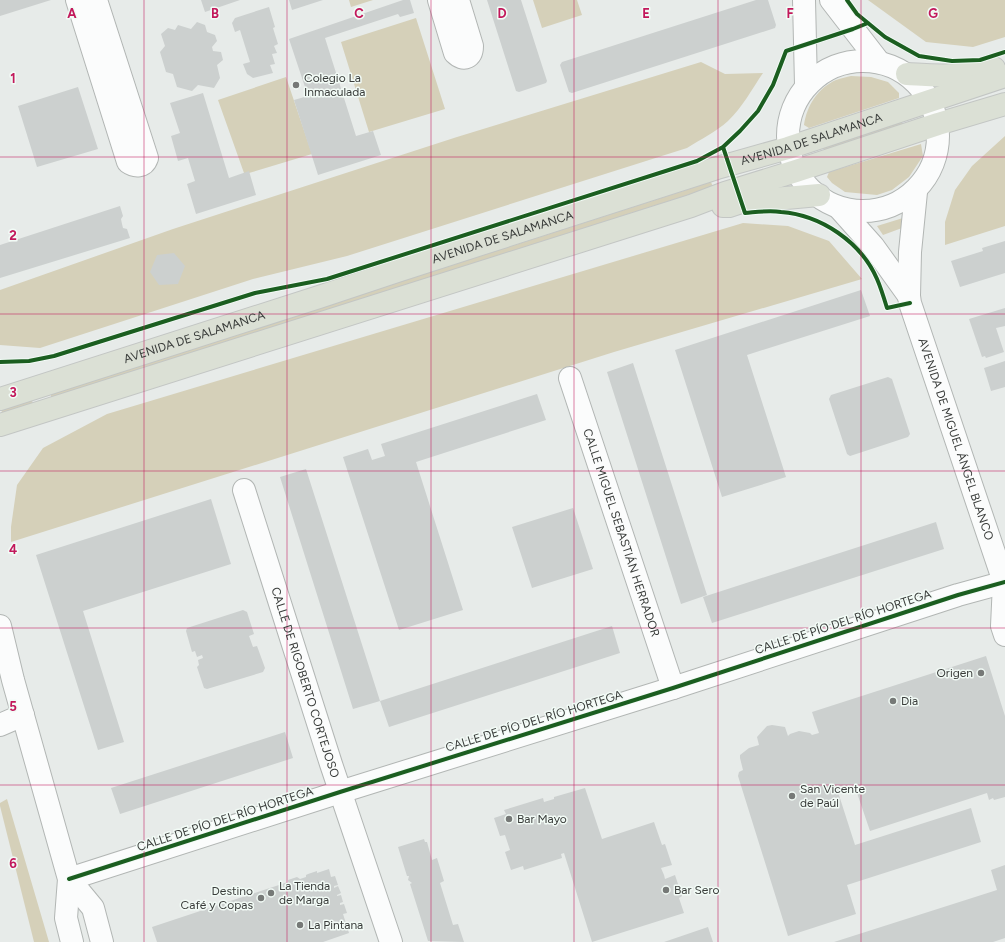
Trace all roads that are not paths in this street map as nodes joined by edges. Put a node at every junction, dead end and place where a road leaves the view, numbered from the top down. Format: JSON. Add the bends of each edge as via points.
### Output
{"nodes":[{"id":1,"x":77,"y":0,"type":"edge"},
{"id":2,"x":96,"y":0,"type":"edge"},
{"id":3,"x":438,"y":0,"type":"edge"},
{"id":4,"x":458,"y":0,"type":"edge"},
{"id":5,"x":804,"y":0,"type":"edge"},
{"id":6,"x":831,"y":0,"type":"edge"},
{"id":7,"x":879,"y":62,"type":"junction"},
{"id":8,"x":1005,"y":70,"type":"edge"},
{"id":9,"x":907,"y":74,"type":"junction"},
{"id":10,"x":1005,"y":76,"type":"edge"},
{"id":11,"x":806,"y":85,"type":"junction"},
{"id":12,"x":930,"y":101,"type":"junction"},
{"id":13,"x":1005,"y":104,"type":"edge"},
{"id":14,"x":938,"y":124,"type":"junction"},
{"id":15,"x":788,"y":148,"type":"junction"},
{"id":16,"x":796,"y":171,"type":"junction"},
{"id":17,"x":916,"y":192,"type":"junction"},
{"id":18,"x":819,"y":195,"type":"junction"},
{"id":19,"x":691,"y":206,"type":"junction"},
{"id":20,"x":840,"y":210,"type":"junction"},
{"id":21,"x":909,"y":296,"type":"junction"},
{"id":22,"x":570,"y":378,"type":"dead end"},
{"id":23,"x":0,"y":382,"type":"edge"},
{"id":24,"x":37,"y":386,"type":"junction"},
{"id":25,"x":0,"y":399,"type":"edge"},
{"id":26,"x":0,"y":425,"type":"edge"},
{"id":27,"x":244,"y":490,"type":"dead end"},
{"id":28,"x":1005,"y":583,"type":"edge"},
{"id":29,"x":0,"y":626,"type":"edge"},
{"id":30,"x":1005,"y":635,"type":"edge"},
{"id":31,"x":6,"y":683,"type":"edge"},
{"id":32,"x":673,"y":688,"type":"junction"},
{"id":33,"x":23,"y":715,"type":"junction"},
{"id":34,"x":0,"y":725,"type":"edge"},
{"id":35,"x":340,"y":792,"type":"junction"},
{"id":36,"x":69,"y":879,"type":"junction"},
{"id":37,"x":72,"y":942,"type":"edge"},
{"id":38,"x":102,"y":942,"type":"edge"},
{"id":39,"x":392,"y":942,"type":"edge"}],
"edges":[{"from":1,"to":2,"type":"street","via":[[128,162],[138,166],[144,164],[147,158]]},
{"from":3,"to":4,"type":"street","via":[[455,53],[462,58],[470,56],[472,46]]},
{"from":5,"to":11,"type":"street"},
{"from":6,"to":7,"type":"street"},
{"from":7,"to":9,"type":"street"},
{"from":7,"to":11,"type":"street","via":[[852,60],[834,65]]},
{"from":8,"to":9,"type":"highway","via":[[983,69],[968,74],[945,76]]},
{"from":9,"to":12,"type":"street"},
{"from":10,"to":12,"type":"highway","name":"AVENIDA DE SALAMANCA"},
{"from":11,"to":15,"type":"street","via":[[790,115]]},
{"from":12,"to":14,"type":"street"},
{"from":12,"to":15,"type":"highway","name":"AVENIDA DE SALAMANCA"},
{"from":13,"to":14,"type":"highway","name":"AVENIDA DE SALAMANCA"},
{"from":14,"to":16,"type":"highway","name":"AVENIDA DE SALAMANCA"},
{"from":14,"to":17,"type":"street","via":[[937,156]]},
{"from":15,"to":16,"type":"street"},
{"from":15,"to":24,"type":"highway","name":"AVENIDA DE SALAMANCA","via":[[717,168]]},
{"from":16,"to":18,"type":"street","name":"AVENIDA DE MIGUEL ÁNGEL BLANCO"},
{"from":16,"to":19,"type":"highway","name":"AVENIDA DE SALAMANCA"},
{"from":17,"to":20,"type":"street","via":[[887,208]]},
{"from":17,"to":21,"type":"street","name":"AVENIDA DE MIGUEL ÁNGEL BLANCO"},
{"from":18,"to":19,"type":"highway","via":[[741,202],[729,206]]},
{"from":18,"to":20,"type":"street","name":"AVENIDA DE MIGUEL ÁNGEL BLANCO"},
{"from":19,"to":26,"type":"highway","name":"AVENIDA DE SALAMANCA"},
{"from":20,"to":21,"type":"street","name":"AVENIDA DE MIGUEL ÁNGEL BLANCO","via":[[873,246]]},
{"from":21,"to":28,"type":"street","name":"AVENIDA DE MIGUEL ÁNGEL BLANCO"},
{"from":22,"to":32,"type":"street","name":"CALLE MIGUEL SEBASTIÁN HERRADOR"},
{"from":23,"to":24,"type":"highway"},
{"from":24,"to":25,"type":"highway","name":"AVENIDA DE SALAMANCA"},
{"from":27,"to":35,"type":"street","name":"CALLE DE RIGOBERTO CORTEJOSO"},
{"from":28,"to":30,"type":"street","name":"AVENIDA DE MIGUEL ÁNGEL BLANCO","via":[[1002,626]]},
{"from":28,"to":32,"type":"street","name":"CALLE DE PÍO DEL RÍO HORTEGA","via":[[958,595]]},
{"from":29,"to":31,"type":"street"},
{"from":31,"to":33,"type":"street"},
{"from":32,"to":35,"type":"street","name":"CALLE DE PÍO DEL RÍO HORTEGA"},
{"from":33,"to":34,"type":"street"},
{"from":33,"to":36,"type":"street"},
{"from":35,"to":36,"type":"street","name":"CALLE DE PÍO DEL RÍO HORTEGA"},
{"from":35,"to":39,"type":"street","name":"CALLE DE RIGOBERTO CORTEJOSO"},
{"from":36,"to":37,"type":"street","via":[[66,918]]},
{"from":36,"to":38,"type":"street","via":[[93,908]]}]}
